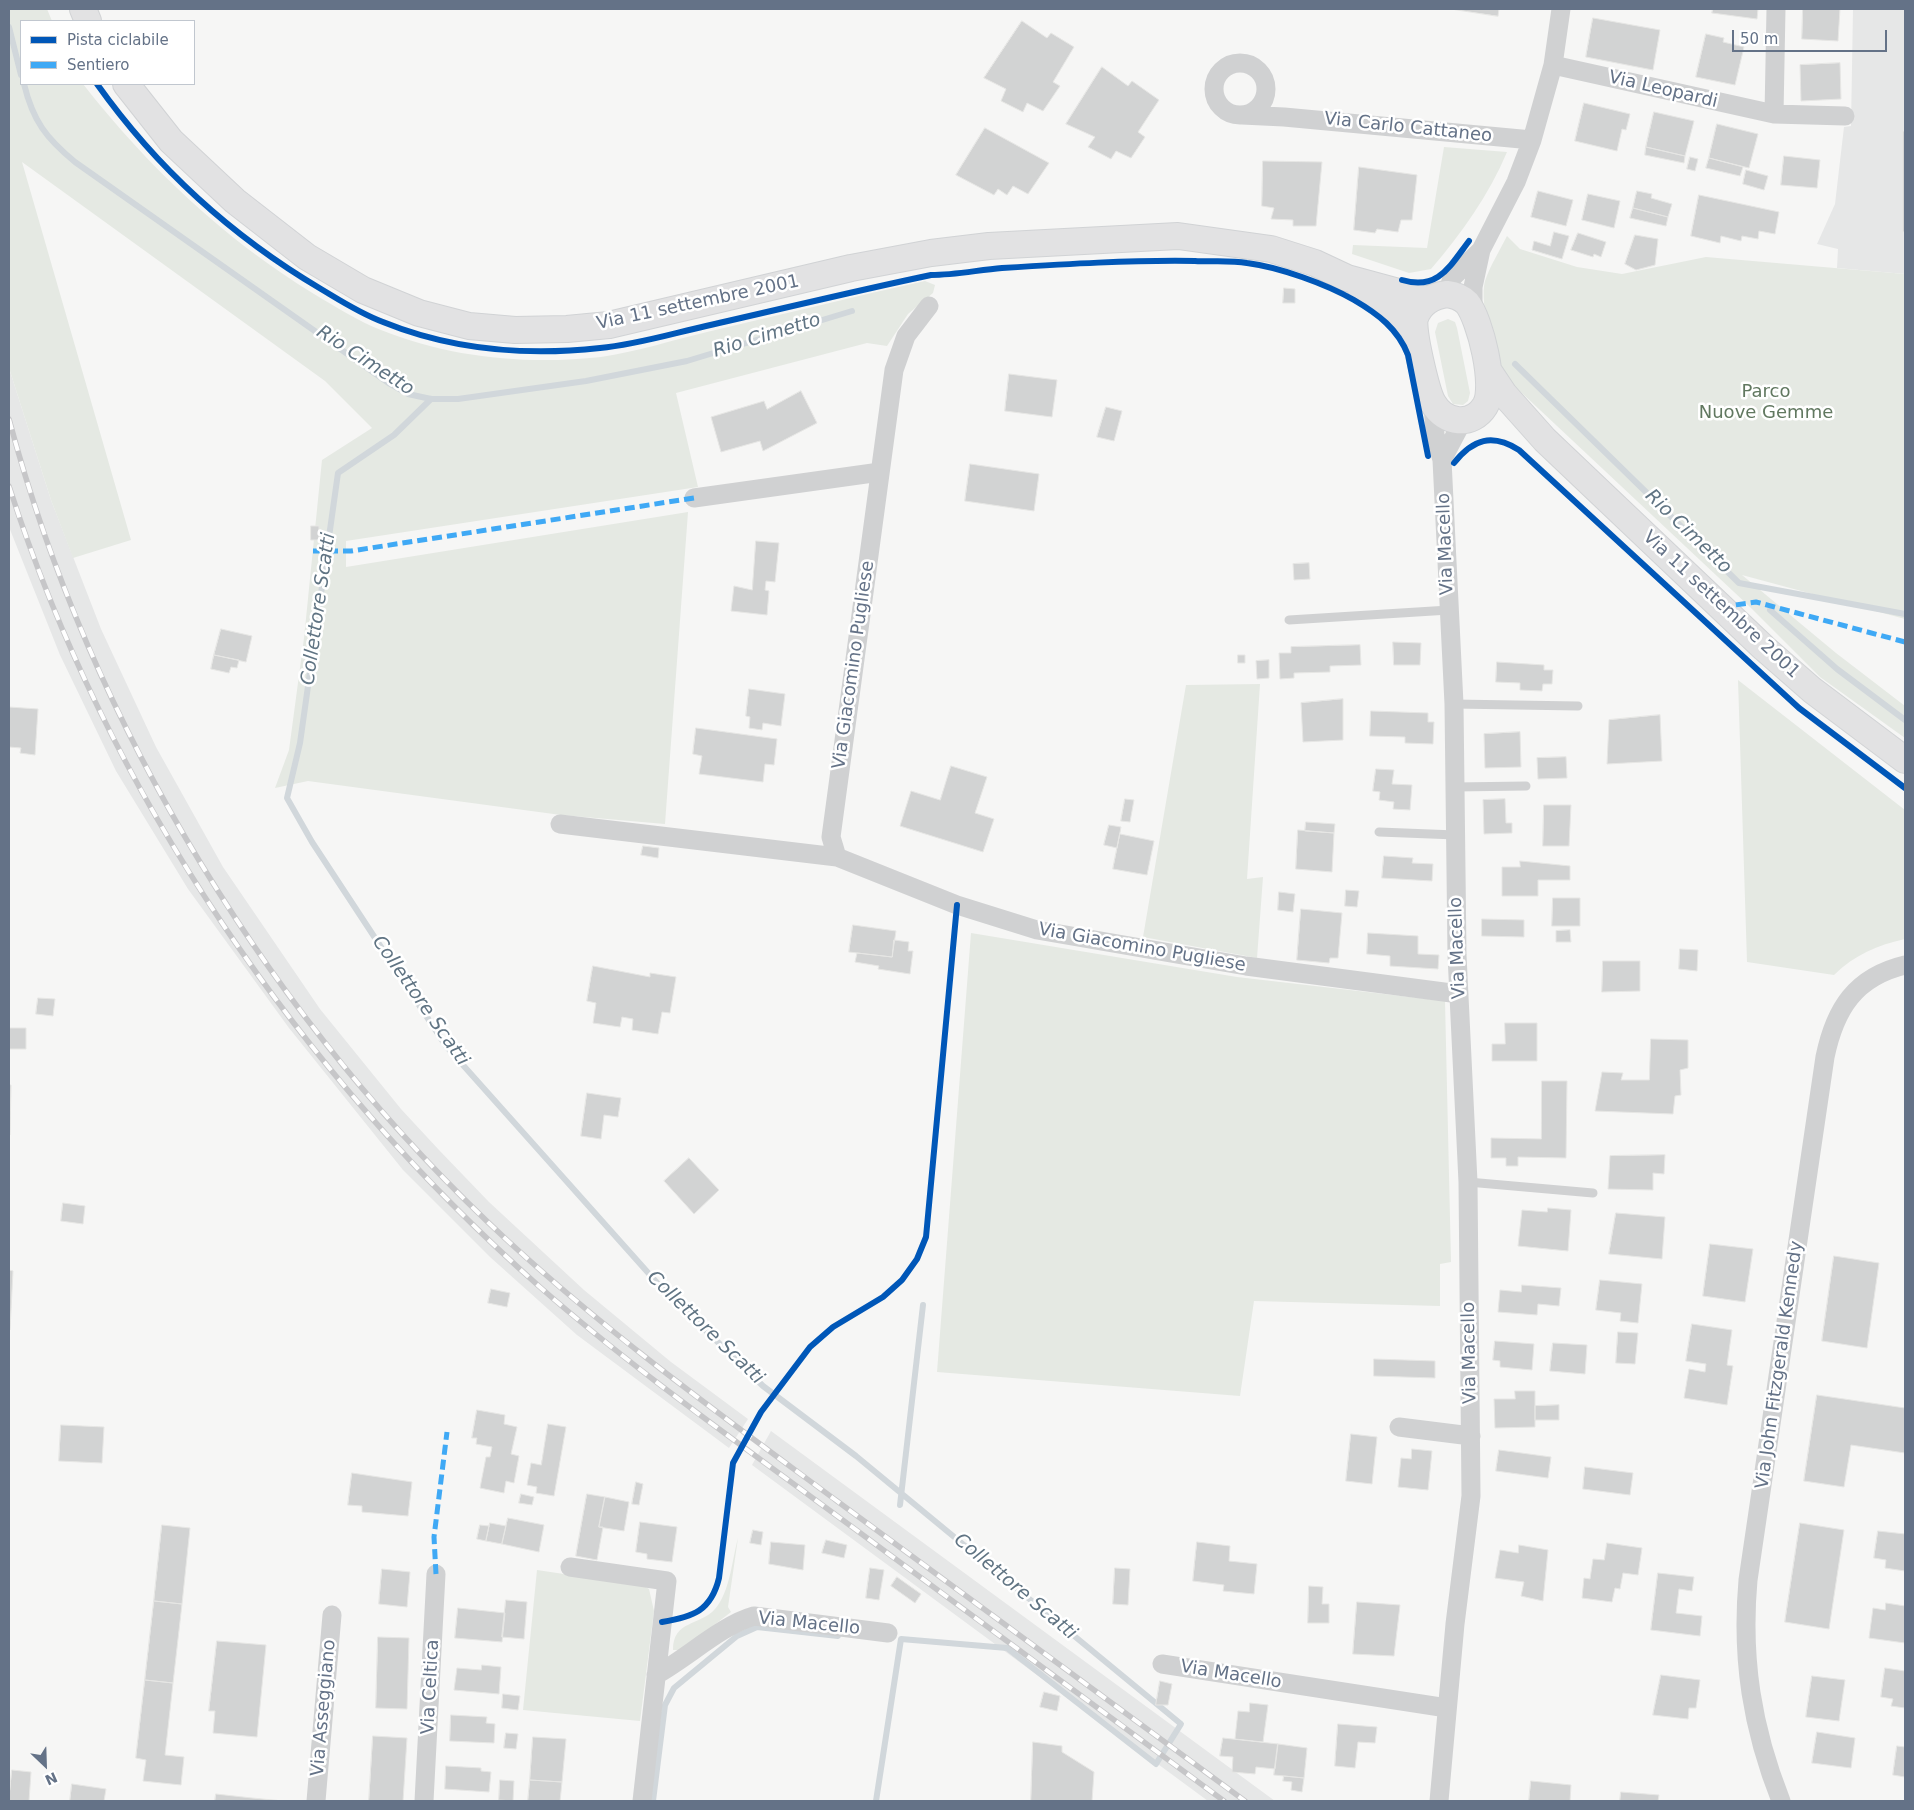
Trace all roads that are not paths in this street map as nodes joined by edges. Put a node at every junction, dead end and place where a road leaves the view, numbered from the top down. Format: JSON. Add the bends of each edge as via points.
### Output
{"nodes":[{"id":1,"x":1561,"y":9,"type":"edge"},
{"id":2,"x":1776,"y":9,"type":"edge"},
{"id":3,"x":1553,"y":65,"type":"junction"},
{"id":4,"x":127,"y":85,"type":"edge"},
{"id":5,"x":1264,"y":100,"type":"junction"},
{"id":6,"x":1774,"y":114,"type":"junction"},
{"id":7,"x":1242,"y":115,"type":"junction"},
{"id":8,"x":1284,"y":116,"type":"junction"},
{"id":9,"x":1845,"y":116,"type":"dead end"},
{"id":10,"x":1532,"y":140,"type":"junction"},
{"id":11,"x":1481,"y":250,"type":"junction"},
{"id":12,"x":1347,"y":278,"type":"junction"},
{"id":13,"x":1437,"y":297,"type":"junction"},
{"id":14,"x":929,"y":306,"type":"dead end"},
{"id":15,"x":1473,"y":312,"type":"junction"},
{"id":16,"x":1415,"y":337,"type":"junction"},
{"id":17,"x":1488,"y":370,"type":"junction"},
{"id":18,"x":1432,"y":402,"type":"junction"},
{"id":19,"x":1470,"y":417,"type":"junction"},
{"id":20,"x":1545,"y":440,"type":"junction"},
{"id":21,"x":1442,"y":460,"type":"junction"},
{"id":22,"x":880,"y":472,"type":"junction"},
{"id":23,"x":694,"y":498,"type":"dead end"},
{"id":24,"x":1449,"y":610,"type":"junction"},
{"id":25,"x":1289,"y":620,"type":"dead end"},
{"id":26,"x":1454,"y":704,"type":"junction"},
{"id":27,"x":1578,"y":706,"type":"dead end"},
{"id":28,"x":1905,"y":760,"type":"edge"},
{"id":29,"x":1526,"y":786,"type":"dead end"},
{"id":30,"x":1455,"y":787,"type":"junction"},
{"id":31,"x":560,"y":824,"type":"dead end"},
{"id":32,"x":1379,"y":832,"type":"dead end"},
{"id":33,"x":1456,"y":835,"type":"junction"},
{"id":34,"x":837,"y":856,"type":"junction"},
{"id":35,"x":1905,"y":965,"type":"edge"},
{"id":36,"x":1459,"y":994,"type":"junction"},
{"id":37,"x":1468,"y":1182,"type":"junction"},
{"id":38,"x":1593,"y":1193,"type":"dead end"},
{"id":39,"x":1399,"y":1427,"type":"dead end"},
{"id":40,"x":1471,"y":1436,"type":"junction"},
{"id":41,"x":570,"y":1567,"type":"dead end"},
{"id":42,"x":436,"y":1574,"type":"dead end"},
{"id":43,"x":332,"y":1615,"type":"dead end"},
{"id":44,"x":888,"y":1633,"type":"dead end"},
{"id":45,"x":1162,"y":1664,"type":"dead end"},
{"id":46,"x":656,"y":1675,"type":"junction"},
{"id":47,"x":1447,"y":1708,"type":"junction"},
{"id":48,"x":316,"y":1801,"type":"edge"},
{"id":49,"x":424,"y":1801,"type":"edge"},
{"id":50,"x":642,"y":1801,"type":"edge"},
{"id":51,"x":1439,"y":1801,"type":"edge"},
{"id":52,"x":1781,"y":1801,"type":"edge"}],
"edges":[{"from":1,"to":3,"type":"street"},
{"from":2,"to":6,"type":"street"},
{"from":3,"to":6,"type":"street","name":"Via Leopardi"},
{"from":3,"to":10,"type":"street"},
{"from":4,"to":12,"type":"main road","name":"Via 11 settembre 2001","via":[[171,141],[235,202],[306,257],[363,290],[419,313],[470,326],[515,330],[609,325],[851,268],[931,253],[999,245],[1178,236],[1271,249]]},
{"from":5,"to":7,"type":"street","via":[[1257,109]]},
{"from":5,"to":7,"type":"street","via":[[1265,83],[1256,69],[1240,63],[1224,68],[1214,82],[1215,99],[1226,112]]},
{"from":5,"to":8,"type":"street"},
{"from":6,"to":9,"type":"street","name":"Via Leopardi"},
{"from":7,"to":8,"type":"street","name":"Via Carlo Cattaneo"},
{"from":8,"to":10,"type":"street","name":"Via Carlo Cattaneo"},
{"from":10,"to":11,"type":"street","via":[[1516,182]]},
{"from":11,"to":13,"type":"street"},
{"from":11,"to":15,"type":"street","via":[[1473,287]]},
{"from":12,"to":13,"type":"main road","name":"Via 11 settembre 2001"},
{"from":12,"to":16,"type":"main road","name":"Via 11 settembre 2001","via":[[1385,304]]},
{"from":13,"to":15,"type":"main road","name":"Via 11 settembre 2001","via":[[1458,296]]},
{"from":13,"to":16,"type":"main road","name":"Via 11 settembre 2001","via":[[1419,309],[1414,320]]},
{"from":14,"to":22,"type":"street","name":"Via Giacomino Pugliese","via":[[906,336],[894,370]]},
{"from":15,"to":17,"type":"main road","name":"Via 11 settembre 2001"},
{"from":16,"to":18,"type":"main road","name":"Via 11 settembre 2001"},
{"from":17,"to":19,"type":"main road","name":"Via 11 settembre 2001","via":[[1490,387],[1486,405]]},
{"from":17,"to":20,"type":"main road","name":"Via 11 settembre 2001","via":[[1504,394]]},
{"from":18,"to":19,"type":"main road","name":"Via 11 settembre 2001","via":[[1451,420]]},
{"from":18,"to":21,"type":"street","name":"Via Macello","via":[[1435,436]]},
{"from":19,"to":20,"type":"main road","name":"Via 11 settembre 2001","via":[[1498,418]]},
{"from":19,"to":21,"type":"street"},
{"from":20,"to":28,"type":"main road","name":"Via 11 settembre 2001","via":[[1771,654],[1812,690]]},
{"from":21,"to":24,"type":"street","name":"Via Macello"},
{"from":22,"to":23,"type":"street"},
{"from":22,"to":34,"type":"street","name":"Via Giacomino Pugliese","via":[[831,836]]},
{"from":24,"to":25,"type":"lane"},
{"from":24,"to":26,"type":"street","name":"Via Macello"},
{"from":26,"to":27,"type":"lane"},
{"from":26,"to":30,"type":"street","name":"Via Macello"},
{"from":29,"to":30,"type":"lane"},
{"from":30,"to":33,"type":"street","name":"Via Macello"},
{"from":31,"to":34,"type":"street","name":"Via Giacomino Pugliese"},
{"from":32,"to":33,"type":"lane"},
{"from":33,"to":36,"type":"street","name":"Via Macello"},
{"from":34,"to":36,"type":"street","name":"Via Giacomino Pugliese","via":[[957,905],[1037,930],[1246,966]]},
{"from":35,"to":52,"type":"street","name":"Via John Fitzgerald Kennedy","via":[[1873,976],[1853,993],[1831,1030],[1825,1057],[1745,1615],[1747,1660],[1758,1731]]},
{"from":36,"to":37,"type":"street","name":"Via Macello"},
{"from":37,"to":38,"type":"lane"},
{"from":37,"to":40,"type":"street","name":"Via Macello"},
{"from":39,"to":40,"type":"street"},
{"from":40,"to":47,"type":"street","name":"Via Macello","via":[[1471,1496]]},
{"from":41,"to":46,"type":"street","via":[[667,1581]]},
{"from":42,"to":49,"type":"street","name":"Via Celtica"},
{"from":43,"to":48,"type":"street","name":"Via Asseggiano"},
{"from":44,"to":46,"type":"street","name":"Via Macello","via":[[754,1616],[734,1623]]},
{"from":45,"to":47,"type":"street","name":"Via Macello"},
{"from":46,"to":50,"type":"street"},
{"from":47,"to":51,"type":"street","name":"Via Macello"}]}
